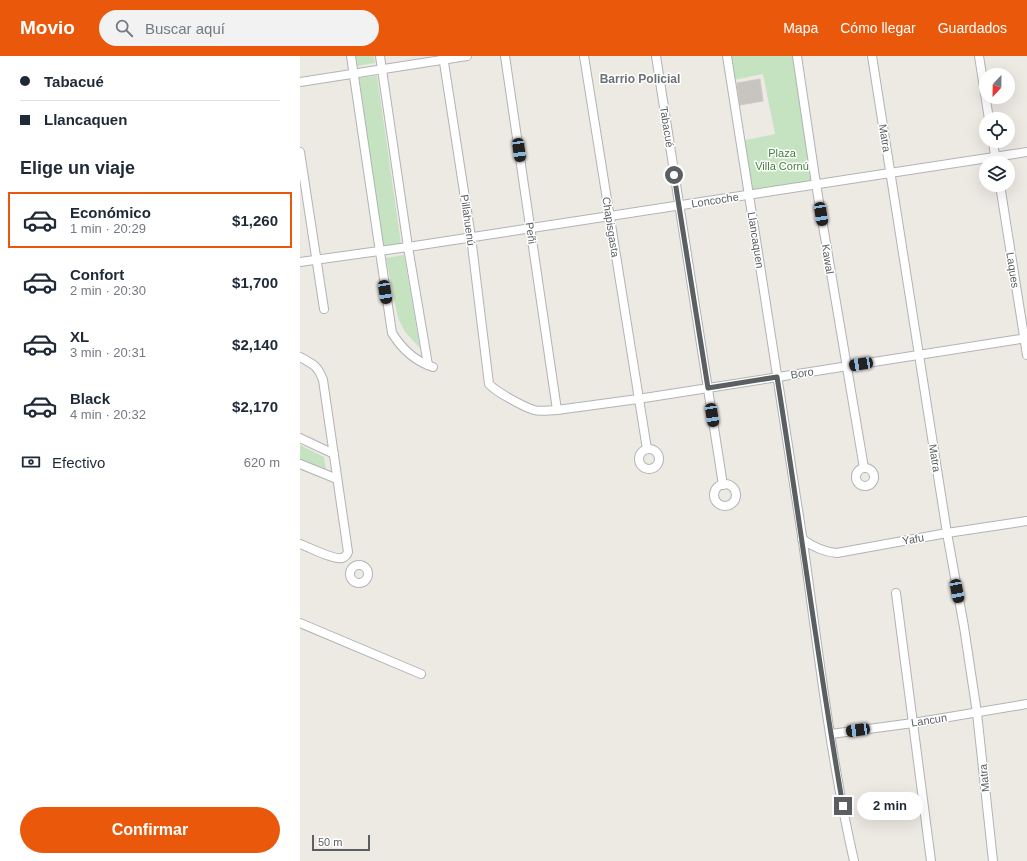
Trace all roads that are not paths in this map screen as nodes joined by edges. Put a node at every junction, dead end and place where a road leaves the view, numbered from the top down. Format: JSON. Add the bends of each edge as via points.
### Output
{"nodes":[{"id":1,"x":351,"y":56,"type":"edge"},
{"id":2,"x":380,"y":56,"type":"edge"},
{"id":3,"x":467,"y":56,"type":"edge"},
{"id":4,"x":505,"y":56,"type":"edge"},
{"id":5,"x":584,"y":56,"type":"edge"},
{"id":6,"x":656,"y":56,"type":"edge"},
{"id":7,"x":727,"y":56,"type":"edge"},
{"id":8,"x":797,"y":56,"type":"edge"},
{"id":9,"x":872,"y":56,"type":"edge"},
{"id":10,"x":979,"y":56,"type":"edge"},
{"id":11,"x":443,"y":58,"type":"edge"},
{"id":12,"x":382,"y":69,"type":"junction"},
{"id":13,"x":354,"y":73,"type":"junction"},
{"id":14,"x":300,"y":82,"type":"edge"},
{"id":15,"x":988,"y":112,"type":"edge"},
{"id":16,"x":300,"y":152,"type":"edge"},
{"id":17,"x":1027,"y":152,"type":"edge"},
{"id":18,"x":1012,"y":156,"type":"edge"},
{"id":19,"x":979,"y":162,"type":"edge"},
{"id":20,"x":891,"y":172,"type":"junction"},
{"id":21,"x":302,"y":182,"type":"edge"},
{"id":22,"x":816,"y":184,"type":"junction"},
{"id":23,"x":1001,"y":192,"type":"edge"},
{"id":24,"x":749,"y":195,"type":"junction"},
{"id":25,"x":679,"y":205,"type":"junction"},
{"id":26,"x":609,"y":216,"type":"junction"},
{"id":27,"x":530,"y":228,"type":"junction"},
{"id":28,"x":471,"y":237,"type":"junction"},
{"id":29,"x":408,"y":247,"type":"junction"},
{"id":30,"x":379,"y":250,"type":"junction"},
{"id":31,"x":317,"y":260,"type":"junction"},
{"id":32,"x":300,"y":262,"type":"edge"},
{"id":33,"x":324,"y":309,"type":"dead end"},
{"id":34,"x":1026,"y":338,"type":"edge"},
{"id":35,"x":919,"y":354,"type":"junction"},
{"id":36,"x":1027,"y":355,"type":"edge"},
{"id":37,"x":300,"y":357,"type":"edge"},
{"id":38,"x":846,"y":366,"type":"junction"},
{"id":39,"x":777,"y":377,"type":"junction"},
{"id":40,"x":489,"y":384,"type":"joint"},
{"id":41,"x":708,"y":388,"type":"junction"},
{"id":42,"x":638,"y":399,"type":"junction"},
{"id":43,"x":557,"y":410,"type":"junction"},
{"id":44,"x":300,"y":438,"type":"edge"},
{"id":45,"x":647,"y":449,"type":"dead end"},
{"id":46,"x":334,"y":454,"type":"junction"},
{"id":47,"x":300,"y":464,"type":"edge"},
{"id":48,"x":864,"y":468,"type":"dead end"},
{"id":49,"x":337,"y":479,"type":"junction"},
{"id":50,"x":724,"y":485,"type":"dead end"},
{"id":51,"x":1027,"y":521,"type":"edge"},
{"id":52,"x":947,"y":533,"type":"junction"},
{"id":53,"x":802,"y":539,"type":"junction"},
{"id":54,"x":300,"y":544,"type":"edge"},
{"id":55,"x":343,"y":558,"type":"junction"},
{"id":56,"x":353,"y":568,"type":"dead end"},
{"id":57,"x":896,"y":593,"type":"dead end"},
{"id":58,"x":300,"y":623,"type":"edge"},
{"id":59,"x":421,"y":674,"type":"dead end"},
{"id":60,"x":1027,"y":704,"type":"edge"},
{"id":61,"x":977,"y":713,"type":"junction"},
{"id":62,"x":913,"y":723,"type":"junction"},
{"id":63,"x":831,"y":734,"type":"junction"},
{"id":64,"x":854,"y":861,"type":"edge"},
{"id":65,"x":931,"y":861,"type":"edge"},
{"id":66,"x":993,"y":861,"type":"edge"}],
"edges":[{"from":1,"to":13,"type":"street"},
{"from":2,"to":12,"type":"street"},
{"from":3,"to":11,"type":"street"},
{"from":4,"to":27,"type":"street","name":"Peñi"},
{"from":5,"to":26,"type":"street","name":"Chapisgasta"},
{"from":6,"to":25,"type":"street","name":"Tabacué"},
{"from":7,"to":24,"type":"street","name":"Llancaquen"},
{"from":8,"to":22,"type":"street","name":"Kawal"},
{"from":9,"to":20,"type":"street","name":"Matra"},
{"from":10,"to":15,"type":"street"},
{"from":11,"to":12,"type":"street"},
{"from":11,"to":28,"type":"street","name":"Pillahuenú"},
{"from":12,"to":13,"type":"street"},
{"from":12,"to":29,"type":"street"},
{"from":13,"to":14,"type":"street"},
{"from":13,"to":30,"type":"street"},
{"from":16,"to":21,"type":"street"},
{"from":17,"to":18,"type":"street","name":"Loncoche"},
{"from":19,"to":20,"type":"street","name":"Loncoche"},
{"from":20,"to":22,"type":"street","name":"Loncoche"},
{"from":20,"to":35,"type":"street","name":"Matra"},
{"from":21,"to":31,"type":"street"},
{"from":22,"to":24,"type":"street","name":"Loncoche"},
{"from":22,"to":38,"type":"street","name":"Kawal"},
{"from":23,"to":34,"type":"street","name":"Laques"},
{"from":24,"to":25,"type":"street","name":"Loncoche"},
{"from":24,"to":39,"type":"street","name":"Llancaquen"},
{"from":25,"to":26,"type":"street","name":"Loncoche"},
{"from":25,"to":41,"type":"street","name":"Tabacué"},
{"from":26,"to":27,"type":"street","name":"Loncoche"},
{"from":26,"to":42,"type":"street","name":"Chapisgasta"},
{"from":27,"to":28,"type":"street","name":"Loncoche"},
{"from":27,"to":43,"type":"street","name":"Peñi"},
{"from":28,"to":29,"type":"street","name":"Loncoche"},
{"from":28,"to":40,"type":"street","name":"Pillahuenú"},
{"from":29,"to":30,"type":"street","name":"Loncoche"},
{"from":29,"to":30,"type":"street","via":[[430,366],[407,354],[392,333]]},
{"from":30,"to":31,"type":"street","name":"Loncoche"},
{"from":31,"to":32,"type":"street","name":"Loncoche"},
{"from":31,"to":33,"type":"street"},
{"from":34,"to":35,"type":"street","name":"Boro"},
{"from":34,"to":36,"type":"street","name":"Laques"},
{"from":35,"to":38,"type":"street","name":"Boro"},
{"from":35,"to":52,"type":"street","name":"Matra"},
{"from":37,"to":46,"type":"street","via":[[312,363],[319,370],[323,380]]},
{"from":38,"to":39,"type":"street","name":"Boro"},
{"from":38,"to":48,"type":"street","name":"Kawal"},
{"from":39,"to":41,"type":"street","name":"Boro"},
{"from":39,"to":53,"type":"street","name":"Llancaquen"},
{"from":40,"to":43,"type":"street","name":"Boro","via":[[497,392],[534,410]]},
{"from":41,"to":42,"type":"street","name":"Boro"},
{"from":41,"to":50,"type":"street","name":"Tabacué"},
{"from":42,"to":43,"type":"street","name":"Boro"},
{"from":42,"to":45,"type":"street","name":"Chapisgasta"},
{"from":44,"to":46,"type":"street"},
{"from":46,"to":49,"type":"street"},
{"from":47,"to":49,"type":"street"},
{"from":49,"to":55,"type":"street","via":[[348,552]]},
{"from":51,"to":52,"type":"street","name":"Yafu"},
{"from":52,"to":53,"type":"street","name":"Yafu","via":[[837,553],[810,545]]},
{"from":52,"to":61,"type":"street","name":"Matra"},
{"from":53,"to":63,"type":"street","name":"Llancaquen"},
{"from":54,"to":55,"type":"street","via":[[336,558]]},
{"from":55,"to":56,"type":"street"},
{"from":57,"to":62,"type":"street"},
{"from":58,"to":59,"type":"street"},
{"from":60,"to":61,"type":"street","name":"Lancun"},
{"from":61,"to":62,"type":"street","name":"Lancun"},
{"from":61,"to":66,"type":"street","name":"Matra"},
{"from":62,"to":63,"type":"street","name":"Lancun"},
{"from":62,"to":65,"type":"street"},
{"from":63,"to":64,"type":"street"}]}
